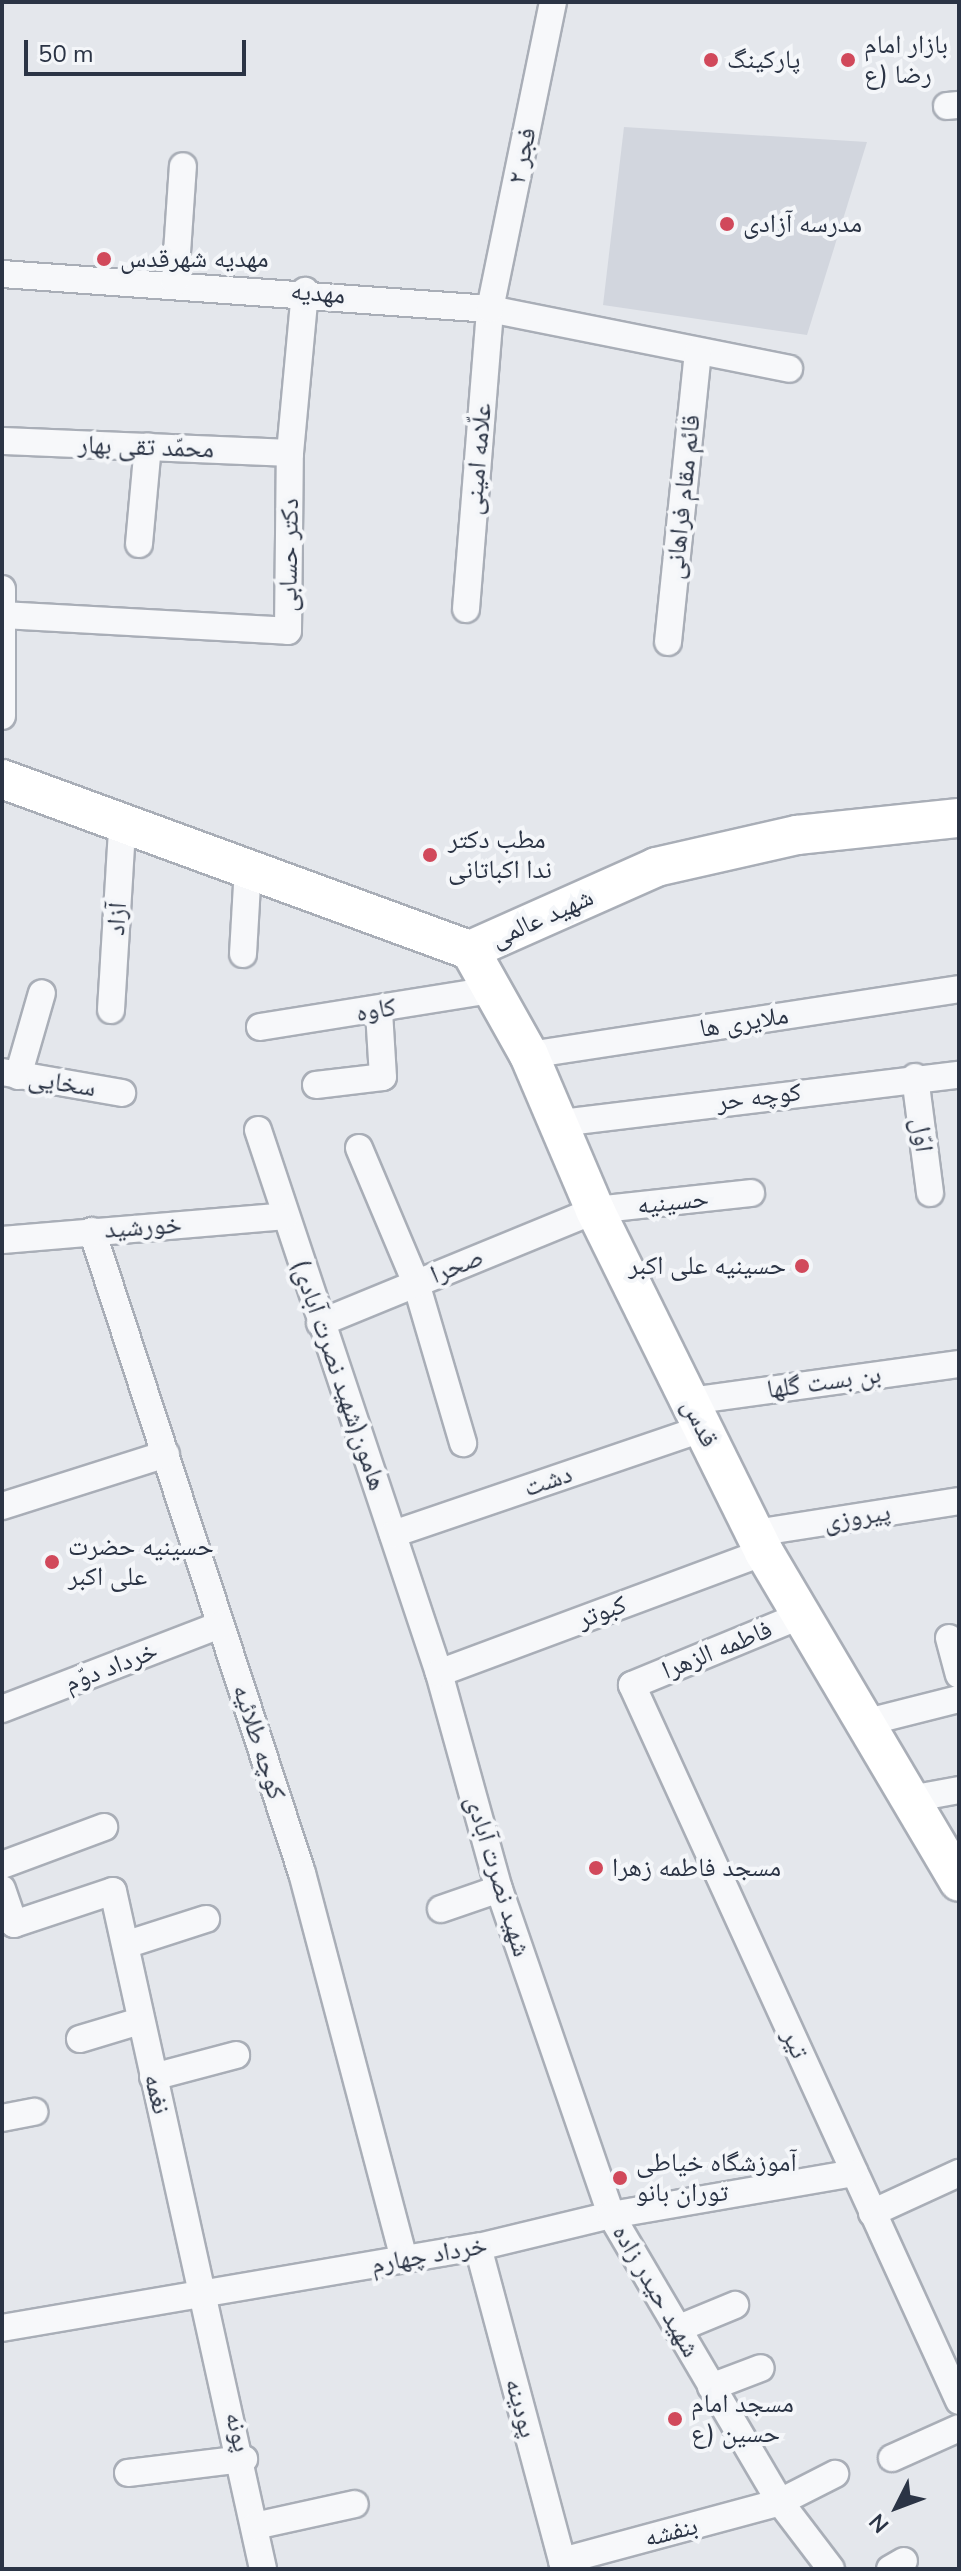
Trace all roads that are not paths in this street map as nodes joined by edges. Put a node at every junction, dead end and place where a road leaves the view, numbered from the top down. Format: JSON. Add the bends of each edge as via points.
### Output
{"nodes":[{"id":1,"x":553,"y":2,"type":"edge"},
{"id":2,"x":183,"y":166,"type":"dead end"},
{"id":3,"x":2,"y":274,"type":"edge"},
{"id":4,"x":175,"y":282,"type":"junction"},
{"id":5,"x":305,"y":291,"type":"junction"},
{"id":6,"x":490,"y":309,"type":"junction"},
{"id":7,"x":698,"y":352,"type":"junction"},
{"id":8,"x":789,"y":369,"type":"dead end"},
{"id":9,"x":2,"y":441,"type":"edge"},
{"id":10,"x":148,"y":446,"type":"junction"},
{"id":11,"x":290,"y":453,"type":"junction"},
{"id":12,"x":139,"y":544,"type":"dead end"},
{"id":13,"x":3,"y":602,"type":"edge"},
{"id":14,"x":466,"y":609,"type":"dead end"},
{"id":15,"x":668,"y":642,"type":"dead end"},
{"id":16,"x":2,"y":716,"type":"edge"},
{"id":17,"x":2,"y":779,"type":"edge"},
{"id":18,"x":959,"y":818,"type":"edge"},
{"id":19,"x":122,"y":828,"type":"junction"},
{"id":20,"x":248,"y":868,"type":"junction"},
{"id":21,"x":470,"y":950,"type":"junction"},
{"id":22,"x":243,"y":954,"type":"dead end"},
{"id":23,"x":959,"y":989,"type":"edge"},
{"id":24,"x":491,"y":990,"type":"junction"},
{"id":25,"x":42,"y":993,"type":"dead end"},
{"id":26,"x":111,"y":1010,"type":"dead end"},
{"id":27,"x":379,"y":1011,"type":"junction"},
{"id":28,"x":260,"y":1027,"type":"dead end"},
{"id":29,"x":529,"y":1055,"type":"junction"},
{"id":30,"x":10,"y":1074,"type":"edge"},
{"id":31,"x":959,"y":1075,"type":"edge"},
{"id":32,"x":915,"y":1077,"type":"junction"},
{"id":33,"x":316,"y":1085,"type":"dead end"},
{"id":34,"x":122,"y":1093,"type":"dead end"},
{"id":35,"x":560,"y":1123,"type":"junction"},
{"id":36,"x":258,"y":1130,"type":"dead end"},
{"id":37,"x":359,"y":1148,"type":"dead end"},
{"id":38,"x":751,"y":1193,"type":"dead end"},
{"id":39,"x":930,"y":1193,"type":"dead end"},
{"id":40,"x":595,"y":1210,"type":"junction"},
{"id":41,"x":285,"y":1216,"type":"junction"},
{"id":42,"x":92,"y":1231,"type":"junction"},
{"id":43,"x":2,"y":1240,"type":"edge"},
{"id":44,"x":416,"y":1283,"type":"junction"},
{"id":45,"x":320,"y":1323,"type":"junction"},
{"id":46,"x":959,"y":1364,"type":"edge"},
{"id":47,"x":696,"y":1415,"type":"junction"},
{"id":48,"x":463,"y":1443,"type":"dead end"},
{"id":49,"x":166,"y":1454,"type":"junction"},
{"id":50,"x":959,"y":1501,"type":"edge"},
{"id":51,"x":2,"y":1506,"type":"edge"},
{"id":52,"x":393,"y":1534,"type":"junction"},
{"id":53,"x":759,"y":1542,"type":"junction"},
{"id":54,"x":802,"y":1615,"type":"junction"},
{"id":55,"x":220,"y":1625,"type":"junction"},
{"id":56,"x":949,"y":1638,"type":"dead end"},
{"id":57,"x":439,"y":1673,"type":"junction"},
{"id":58,"x":959,"y":1675,"type":"edge"},
{"id":59,"x":632,"y":1685,"type":"joint"},
{"id":60,"x":959,"y":1699,"type":"edge"},
{"id":61,"x":2,"y":1709,"type":"edge"},
{"id":62,"x":868,"y":1722,"type":"junction"},
{"id":63,"x":959,"y":1790,"type":"edge"},
{"id":64,"x":910,"y":1799,"type":"junction"},
{"id":65,"x":104,"y":1827,"type":"dead end"},
{"id":66,"x":2,"y":1865,"type":"edge"},
{"id":67,"x":959,"y":1882,"type":"edge"},
{"id":68,"x":2,"y":1889,"type":"edge"},
{"id":69,"x":499,"y":1889,"type":"junction"},
{"id":70,"x":441,"y":1909,"type":"dead end"},
{"id":71,"x":206,"y":1919,"type":"dead end"},
{"id":72,"x":128,"y":1944,"type":"junction"},
{"id":73,"x":140,"y":2021,"type":"junction"},
{"id":74,"x":80,"y":2039,"type":"dead end"},
{"id":75,"x":236,"y":2055,"type":"dead end"},
{"id":76,"x":153,"y":2077,"type":"junction"},
{"id":77,"x":34,"y":2112,"type":"dead end"},
{"id":78,"x":2,"y":2118,"type":"edge"},
{"id":79,"x":854,"y":2173,"type":"junction"},
{"id":80,"x":959,"y":2173,"type":"edge"},
{"id":81,"x":872,"y":2213,"type":"junction"},
{"id":82,"x":611,"y":2215,"type":"junction"},
{"id":83,"x":478,"y":2247,"type":"junction"},
{"id":84,"x":404,"y":2260,"type":"junction"},
{"id":85,"x":206,"y":2295,"type":"junction"},
{"id":86,"x":735,"y":2305,"type":"dead end"},
{"id":87,"x":2,"y":2328,"type":"edge"},
{"id":88,"x":677,"y":2329,"type":"junction"},
{"id":89,"x":761,"y":2368,"type":"dead end"},
{"id":90,"x":711,"y":2387,"type":"junction"},
{"id":91,"x":959,"y":2401,"type":"edge"},
{"id":92,"x":959,"y":2428,"type":"edge"},
{"id":93,"x":892,"y":2458,"type":"dead end"},
{"id":94,"x":244,"y":2459,"type":"junction"},
{"id":95,"x":128,"y":2473,"type":"dead end"},
{"id":96,"x":835,"y":2474,"type":"dead end"},
{"id":97,"x":780,"y":2502,"type":"junction"},
{"id":98,"x":355,"y":2504,"type":"dead end"},
{"id":99,"x":255,"y":2526,"type":"junction"},
{"id":100,"x":563,"y":2565,"type":"edge"},
{"id":101,"x":263,"y":2569,"type":"edge"},
{"id":102,"x":831,"y":2569,"type":"edge"}],
"edges":[{"from":1,"to":6,"type":"street","name":"فجر ۲"},
{"from":2,"to":4,"type":"street"},
{"from":3,"to":4,"type":"street","name":"مهدیه"},
{"from":4,"to":5,"type":"street","name":"مهدیه"},
{"from":5,"to":6,"type":"street","name":"مهدیه"},
{"from":5,"to":11,"type":"street","name":"دکتر حسابی"},
{"from":6,"to":7,"type":"street","name":"مهدیه"},
{"from":6,"to":14,"type":"street","name":"علّامه امینی"},
{"from":7,"to":8,"type":"street","name":"مهدیه"},
{"from":7,"to":15,"type":"street","name":"قائم مقام فراهانی"},
{"from":9,"to":10,"type":"street","name":"محمّد تقی بهار"},
{"from":10,"to":11,"type":"street","name":"محمّد تقی بهار"},
{"from":10,"to":12,"type":"street"},
{"from":11,"to":13,"type":"street","name":"دکتر حسابی","via":[[288,631]]},
{"from":13,"to":16,"type":"street"},
{"from":17,"to":19,"type":"street","name":"شهید عالمی"},
{"from":18,"to":21,"type":"street","name":"شهید عالمی","via":[[797,835],[656,867]]},
{"from":19,"to":20,"type":"street","name":"شهید عالمی"},
{"from":19,"to":26,"type":"street","name":"آزاد"},
{"from":20,"to":21,"type":"street","name":"شهید عالمی"},
{"from":20,"to":22,"type":"street"},
{"from":21,"to":24,"type":"street","name":"قدس"},
{"from":23,"to":29,"type":"street","name":"ملایری ها"},
{"from":24,"to":27,"type":"street","name":"کاوه"},
{"from":24,"to":29,"type":"street","name":"قدس"},
{"from":25,"to":30,"type":"street"},
{"from":27,"to":28,"type":"street","name":"کاوه"},
{"from":27,"to":33,"type":"street","via":[[383,1077]]},
{"from":29,"to":35,"type":"street","name":"قدس"},
{"from":30,"to":34,"type":"street","name":"سخایی"},
{"from":31,"to":32,"type":"street","name":"کوچه حر"},
{"from":32,"to":35,"type":"street","name":"کوچه حر"},
{"from":32,"to":39,"type":"street","name":"اوّل"},
{"from":35,"to":40,"type":"street","name":"قدس"},
{"from":36,"to":41,"type":"street","name":"(شهید نصرت آبادی)هامون"},
{"from":37,"to":44,"type":"street"},
{"from":38,"to":40,"type":"street","name":"حسینیه"},
{"from":40,"to":44,"type":"street","name":"صحرا"},
{"from":40,"to":47,"type":"street","name":"قدس"},
{"from":41,"to":42,"type":"street","name":"خورشید"},
{"from":41,"to":45,"type":"street","name":"(شهید نصرت آبادی)هامون"},
{"from":42,"to":43,"type":"street","name":"خورشید"},
{"from":42,"to":49,"type":"street","name":"کوچه طلائیه"},
{"from":44,"to":45,"type":"street","name":"صحرا"},
{"from":44,"to":48,"type":"street"},
{"from":45,"to":52,"type":"street","name":"(شهید نصرت آبادی)هامون"},
{"from":46,"to":47,"type":"street","name":"بن بست گلها"},
{"from":47,"to":52,"type":"street","name":"دشت"},
{"from":47,"to":53,"type":"street","name":"قدس"},
{"from":49,"to":51,"type":"street"},
{"from":49,"to":55,"type":"street","name":"کوچه طلائیه"},
{"from":50,"to":53,"type":"street","name":"پیروزی"},
{"from":52,"to":57,"type":"street","name":"شهید نصرت آبادی"},
{"from":53,"to":54,"type":"street","name":"قدس"},
{"from":53,"to":57,"type":"street","name":"کبوتر"},
{"from":54,"to":59,"type":"street","name":"فاطمه الزهرا"},
{"from":54,"to":62,"type":"street","name":"قدس"},
{"from":55,"to":61,"type":"street","name":"خرداد دوّم"},
{"from":55,"to":84,"type":"street","name":"کوچه طلائیه","via":[[302,1873]]},
{"from":56,"to":58,"type":"street"},
{"from":57,"to":69,"type":"street","name":"شهید نصرت آبادی"},
{"from":59,"to":79,"type":"street","name":"تیر"},
{"from":60,"to":62,"type":"street"},
{"from":62,"to":64,"type":"street","name":"قدس"},
{"from":63,"to":64,"type":"street"},
{"from":64,"to":67,"type":"street","name":"قدس"},
{"from":65,"to":66,"type":"street"},
{"from":68,"to":72,"type":"street","name":"نغمه","via":[[14,1924],[113,1891]]},
{"from":69,"to":70,"type":"street"},
{"from":69,"to":82,"type":"street","name":"شهید نصرت آبادی"},
{"from":71,"to":72,"type":"street"},
{"from":72,"to":73,"type":"street","name":"نغمه"},
{"from":73,"to":74,"type":"street"},
{"from":73,"to":76,"type":"street","name":"نغمه"},
{"from":75,"to":76,"type":"street"},
{"from":76,"to":85,"type":"street","name":"نغمه"},
{"from":77,"to":78,"type":"street"},
{"from":79,"to":81,"type":"street","name":"تیر"},
{"from":79,"to":82,"type":"street","name":"خرداد چهارم"},
{"from":80,"to":81,"type":"street"},
{"from":81,"to":91,"type":"street","name":"تیر"},
{"from":82,"to":83,"type":"street","name":"خرداد چهارم"},
{"from":82,"to":88,"type":"street","name":"شهید حیدر زاده"},
{"from":83,"to":84,"type":"street","name":"خرداد چهارم"},
{"from":83,"to":100,"type":"street","name":"پودینه"},
{"from":84,"to":85,"type":"street","name":"خرداد چهارم"},
{"from":85,"to":87,"type":"street","name":"خرداد چهارم"},
{"from":85,"to":94,"type":"street","name":"پونه"},
{"from":86,"to":88,"type":"street"},
{"from":88,"to":90,"type":"street","name":"شهید حیدر زاده"},
{"from":89,"to":90,"type":"street"},
{"from":90,"to":97,"type":"street","name":"شهید حیدر زاده"},
{"from":92,"to":93,"type":"street"},
{"from":94,"to":95,"type":"street"},
{"from":94,"to":99,"type":"street","name":"پونه"},
{"from":96,"to":97,"type":"street","name":"بنفشه"},
{"from":97,"to":100,"type":"street","name":"بنفشه"},
{"from":97,"to":102,"type":"street","name":"شهید حیدر زاده"},
{"from":98,"to":99,"type":"street"},
{"from":99,"to":101,"type":"street","name":"پونه"}]}
